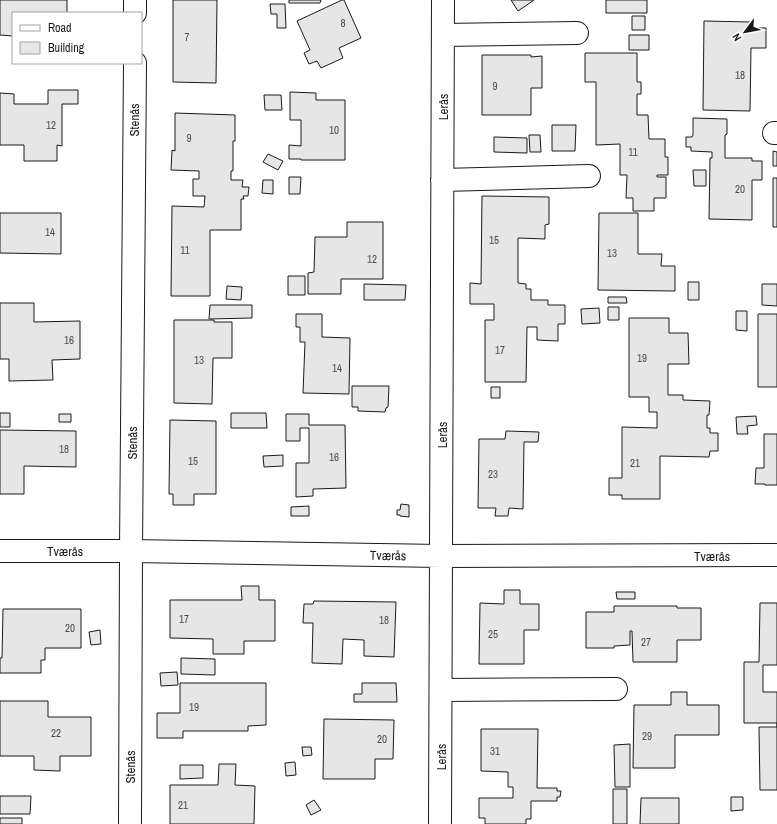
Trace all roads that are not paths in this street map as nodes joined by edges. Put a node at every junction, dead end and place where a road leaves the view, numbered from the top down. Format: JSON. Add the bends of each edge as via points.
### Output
{"nodes":[{"id":1,"x":135,"y":0,"type":"edge"},
{"id":2,"x":443,"y":0,"type":"edge"},
{"id":3,"x":135,"y":12,"type":"edge"},
{"id":4,"x":577,"y":33,"type":"dead end"},
{"id":5,"x":443,"y":35,"type":"junction"},
{"id":6,"x":135,"y":64,"type":"edge"},
{"id":7,"x":589,"y":176,"type":"dead end"},
{"id":8,"x":442,"y":180,"type":"junction"},
{"id":9,"x":0,"y":551,"type":"edge"},
{"id":10,"x":131,"y":551,"type":"junction"},
{"id":11,"x":777,"y":555,"type":"edge"},
{"id":12,"x":441,"y":556,"type":"junction"},
{"id":13,"x":616,"y":689,"type":"dead end"},
{"id":14,"x":441,"y":690,"type":"junction"},
{"id":15,"x":130,"y":824,"type":"edge"},
{"id":16,"x":440,"y":824,"type":"edge"}],
"edges":[{"from":1,"to":3,"type":"street"},
{"from":2,"to":5,"type":"street","name":"Lerås"},
{"from":4,"to":5,"type":"street"},
{"from":5,"to":8,"type":"street","name":"Lerås"},
{"from":6,"to":10,"type":"street","name":"Stenås"},
{"from":7,"to":8,"type":"street"},
{"from":8,"to":12,"type":"street","name":"Lerås"},
{"from":9,"to":10,"type":"street","name":"Tværås"},
{"from":10,"to":12,"type":"street","name":"Tværås"},
{"from":10,"to":15,"type":"street","name":"Stenås"},
{"from":11,"to":12,"type":"street","name":"Tværås"},
{"from":12,"to":14,"type":"street","name":"Lerås"},
{"from":13,"to":14,"type":"street"},
{"from":14,"to":16,"type":"street","name":"Lerås"}]}
